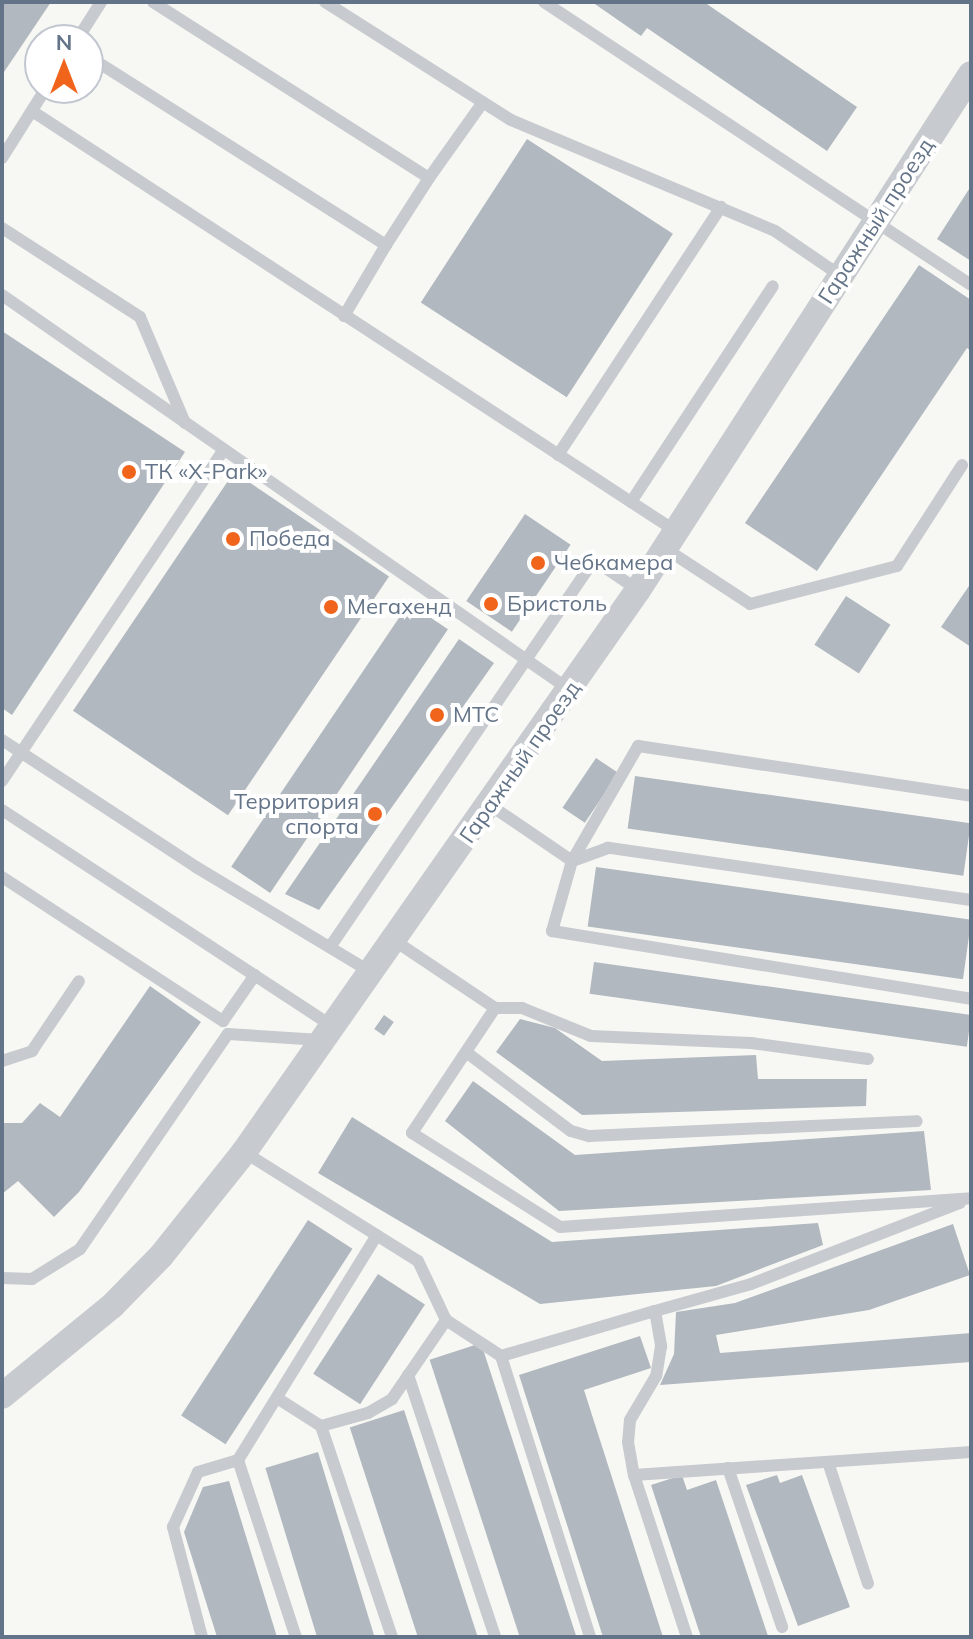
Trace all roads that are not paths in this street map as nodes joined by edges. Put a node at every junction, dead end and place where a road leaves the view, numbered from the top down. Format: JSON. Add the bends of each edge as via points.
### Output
{"nodes":[{"id":1,"x":101,"y":2,"type":"edge"},
{"id":2,"x":153,"y":2,"type":"edge"},
{"id":3,"x":325,"y":2,"type":"edge"},
{"id":4,"x":544,"y":2,"type":"edge"},
{"id":5,"x":87,"y":24,"type":"edge"},
{"id":6,"x":104,"y":66,"type":"edge"},
{"id":7,"x":971,"y":74,"type":"edge"},
{"id":8,"x":483,"y":102,"type":"junction"},
{"id":9,"x":36,"y":104,"type":"edge"},
{"id":10,"x":32,"y":111,"type":"junction"},
{"id":11,"x":2,"y":158,"type":"edge"},
{"id":12,"x":429,"y":178,"type":"junction"},
{"id":13,"x":721,"y":207,"type":"junction"},
{"id":14,"x":875,"y":223,"type":"junction"},
{"id":15,"x":2,"y":228,"type":"edge"},
{"id":16,"x":386,"y":245,"type":"junction"},
{"id":17,"x":841,"y":276,"type":"junction"},
{"id":18,"x":971,"y":285,"type":"edge"},
{"id":19,"x":773,"y":286,"type":"dead end"},
{"id":20,"x":2,"y":295,"type":"edge"},
{"id":21,"x":344,"y":316,"type":"junction"},
{"id":22,"x":185,"y":423,"type":"junction"},
{"id":23,"x":224,"y":450,"type":"junction"},
{"id":24,"x":558,"y":455,"type":"junction"},
{"id":25,"x":962,"y":465,"type":"dead end"},
{"id":26,"x":631,"y":502,"type":"junction"},
{"id":27,"x":671,"y":540,"type":"junction"},
{"id":28,"x":638,"y":590,"type":"junction"},
{"id":29,"x":526,"y":660,"type":"junction"},
{"id":30,"x":570,"y":690,"type":"junction"},
{"id":31,"x":2,"y":740,"type":"edge"},
{"id":32,"x":21,"y":752,"type":"junction"},
{"id":33,"x":2,"y":781,"type":"edge"},
{"id":34,"x":971,"y":796,"type":"edge"},
{"id":35,"x":490,"y":805,"type":"junction"},
{"id":36,"x":2,"y":810,"type":"edge"},
{"id":37,"x":572,"y":861,"type":"junction"},
{"id":38,"x":2,"y":877,"type":"edge"},
{"id":39,"x":971,"y":900,"type":"edge"},
{"id":40,"x":395,"y":941,"type":"junction"},
{"id":41,"x":330,"y":947,"type":"junction"},
{"id":42,"x":373,"y":973,"type":"junction"},
{"id":43,"x":255,"y":975,"type":"junction"},
{"id":44,"x":79,"y":981,"type":"dead end"},
{"id":45,"x":971,"y":999,"type":"edge"},
{"id":46,"x":495,"y":1008,"type":"junction"},
{"id":47,"x":329,"y":1033,"type":"junction"},
{"id":48,"x":466,"y":1052,"type":"junction"},
{"id":49,"x":868,"y":1059,"type":"dead end"},
{"id":50,"x":2,"y":1061,"type":"edge"},
{"id":51,"x":917,"y":1121,"type":"dead end"},
{"id":52,"x":244,"y":1152,"type":"junction"},
{"id":53,"x":971,"y":1198,"type":"edge"},
{"id":54,"x":377,"y":1235,"type":"junction"},
{"id":55,"x":2,"y":1278,"type":"edge"},
{"id":56,"x":655,"y":1311,"type":"junction"},
{"id":57,"x":446,"y":1320,"type":"junction"},
{"id":58,"x":501,"y":1356,"type":"junction"},
{"id":59,"x":408,"y":1375,"type":"junction"},
{"id":60,"x":2,"y":1396,"type":"edge"},
{"id":61,"x":277,"y":1398,"type":"junction"},
{"id":62,"x":321,"y":1426,"type":"junction"},
{"id":63,"x":971,"y":1452,"type":"edge"},
{"id":64,"x":238,"y":1460,"type":"junction"},
{"id":65,"x":828,"y":1462,"type":"junction"},
{"id":66,"x":728,"y":1468,"type":"junction"},
{"id":67,"x":634,"y":1475,"type":"junction"},
{"id":68,"x":868,"y":1584,"type":"dead end"},
{"id":69,"x":782,"y":1627,"type":"dead end"},
{"id":70,"x":202,"y":1637,"type":"edge"},
{"id":71,"x":296,"y":1637,"type":"edge"},
{"id":72,"x":392,"y":1637,"type":"edge"},
{"id":73,"x":495,"y":1637,"type":"edge"},
{"id":74,"x":590,"y":1637,"type":"edge"},
{"id":75,"x":687,"y":1637,"type":"edge"}],
"edges":[{"from":1,"to":5,"type":"lane"},
{"from":2,"to":12,"type":"lane"},
{"from":3,"to":8,"type":"lane"},
{"from":4,"to":14,"type":"lane"},
{"from":6,"to":16,"type":"lane"},
{"from":7,"to":14,"type":"street","name":"Гаражный проезд"},
{"from":8,"to":12,"type":"lane"},
{"from":8,"to":13,"type":"lane","via":[[511,120]]},
{"from":9,"to":10,"type":"lane"},
{"from":10,"to":11,"type":"lane"},
{"from":10,"to":21,"type":"lane"},
{"from":12,"to":16,"type":"lane"},
{"from":13,"to":17,"type":"lane","via":[[775,231]]},
{"from":13,"to":24,"type":"lane"},
{"from":14,"to":17,"type":"street","name":"Гаражный проезд"},
{"from":14,"to":18,"type":"lane"},
{"from":15,"to":22,"type":"lane","via":[[140,317]]},
{"from":16,"to":21,"type":"lane"},
{"from":17,"to":27,"type":"street","name":"Гаражный проезд"},
{"from":19,"to":26,"type":"lane"},
{"from":20,"to":22,"type":"lane"},
{"from":21,"to":24,"type":"lane"},
{"from":22,"to":23,"type":"lane"},
{"from":23,"to":29,"type":"lane"},
{"from":23,"to":32,"type":"lane"},
{"from":24,"to":26,"type":"lane"},
{"from":25,"to":27,"type":"lane","via":[[897,566],[750,604]]},
{"from":26,"to":27,"type":"lane"},
{"from":27,"to":28,"type":"street","name":"Гаражный проезд"},
{"from":28,"to":29,"type":"lane","via":[[594,560]]},
{"from":28,"to":30,"type":"street","name":"Гаражный проезд"},
{"from":29,"to":30,"type":"lane"},
{"from":29,"to":41,"type":"lane"},
{"from":30,"to":35,"type":"street","name":"Гаражный проезд"},
{"from":31,"to":32,"type":"lane"},
{"from":32,"to":33,"type":"lane"},
{"from":32,"to":41,"type":"lane"},
{"from":34,"to":37,"type":"lane","via":[[638,746]]},
{"from":35,"to":37,"type":"lane"},
{"from":35,"to":40,"type":"street","name":"Гаражный проезд"},
{"from":36,"to":43,"type":"lane"},
{"from":37,"to":39,"type":"lane","via":[[608,848]]},
{"from":37,"to":45,"type":"lane","via":[[552,931]]},
{"from":38,"to":43,"type":"lane","via":[[223,1021]]},
{"from":40,"to":42,"type":"street","name":"Гаражный проезд"},
{"from":40,"to":46,"type":"lane"},
{"from":41,"to":42,"type":"lane"},
{"from":42,"to":47,"type":"street","name":"Гаражный проезд"},
{"from":43,"to":47,"type":"lane"},
{"from":44,"to":50,"type":"lane","via":[[32,1051]]},
{"from":46,"to":48,"type":"lane"},
{"from":46,"to":49,"type":"lane","via":[[522,1008],[591,1036],[751,1043]]},
{"from":47,"to":52,"type":"street","name":"Гаражный проезд"},
{"from":47,"to":55,"type":"lane","via":[[228,1034],[80,1249],[32,1279]]},
{"from":48,"to":51,"type":"lane","via":[[571,1131],[589,1136]]},
{"from":48,"to":53,"type":"lane","via":[[412,1133],[560,1227]]},
{"from":52,"to":54,"type":"lane"},
{"from":52,"to":60,"type":"street","name":"Гаражный проезд","via":[[161,1256],[112,1306]]},
{"from":53,"to":56,"type":"lane","via":[[751,1284]]},
{"from":54,"to":57,"type":"lane","via":[[418,1261]]},
{"from":54,"to":61,"type":"lane"},
{"from":56,"to":58,"type":"lane"},
{"from":56,"to":67,"type":"lane","via":[[661,1346],[656,1376],[630,1420]]},
{"from":57,"to":58,"type":"lane"},
{"from":57,"to":59,"type":"lane"},
{"from":58,"to":74,"type":"lane"},
{"from":59,"to":62,"type":"lane","via":[[392,1399],[368,1413]]},
{"from":59,"to":73,"type":"lane"},
{"from":61,"to":62,"type":"lane"},
{"from":61,"to":64,"type":"lane"},
{"from":62,"to":72,"type":"lane"},
{"from":63,"to":65,"type":"lane"},
{"from":64,"to":70,"type":"lane","via":[[198,1472],[173,1527]]},
{"from":64,"to":71,"type":"lane"},
{"from":65,"to":66,"type":"lane"},
{"from":65,"to":68,"type":"lane"},
{"from":66,"to":67,"type":"lane"},
{"from":66,"to":69,"type":"lane"},
{"from":67,"to":75,"type":"lane"}]}
